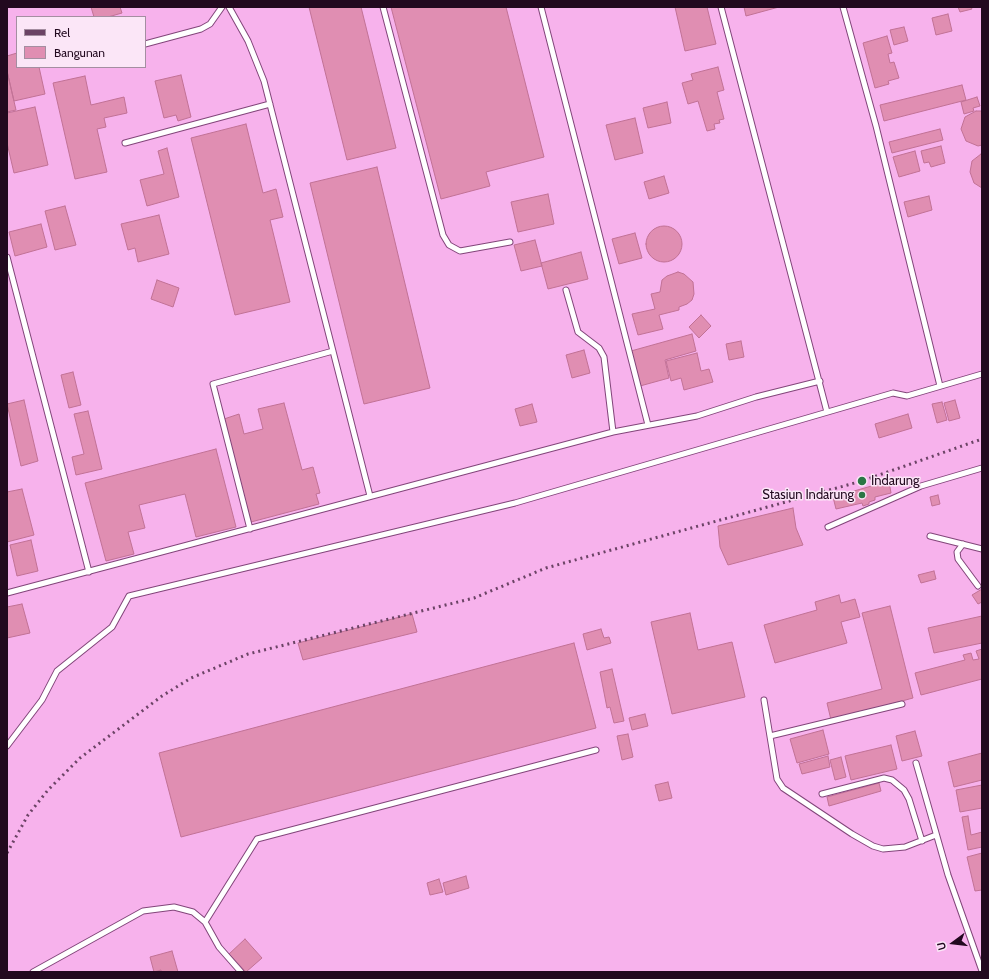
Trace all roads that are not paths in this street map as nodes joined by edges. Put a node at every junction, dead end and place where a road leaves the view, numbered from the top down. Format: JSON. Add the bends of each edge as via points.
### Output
{"nodes":[{"id":1,"x":222,"y":7,"type":"edge"},
{"id":2,"x":229,"y":7,"type":"edge"},
{"id":3,"x":383,"y":7,"type":"edge"},
{"id":4,"x":541,"y":7,"type":"edge"},
{"id":5,"x":721,"y":7,"type":"edge"},
{"id":6,"x":843,"y":7,"type":"edge"},
{"id":7,"x":146,"y":44,"type":"edge"},
{"id":8,"x":270,"y":104,"type":"junction"},
{"id":9,"x":125,"y":143,"type":"dead end"},
{"id":10,"x":510,"y":242,"type":"dead end"},
{"id":11,"x":7,"y":257,"type":"edge"},
{"id":12,"x":566,"y":290,"type":"dead end"},
{"id":13,"x":333,"y":351,"type":"junction"},
{"id":14,"x":982,"y":374,"type":"edge"},
{"id":15,"x":820,"y":381,"type":"junction"},
{"id":16,"x":940,"y":386,"type":"junction"},
{"id":17,"x":827,"y":412,"type":"junction"},
{"id":18,"x":648,"y":425,"type":"junction"},
{"id":19,"x":613,"y":432,"type":"junction"},
{"id":20,"x":982,"y":468,"type":"edge"},
{"id":21,"x":370,"y":496,"type":"junction"},
{"id":22,"x":828,"y":527,"type":"dead end"},
{"id":23,"x":250,"y":529,"type":"junction"},
{"id":24,"x":930,"y":536,"type":"dead end"},
{"id":25,"x":963,"y":544,"type":"junction"},
{"id":26,"x":982,"y":549,"type":"edge"},
{"id":27,"x":89,"y":572,"type":"junction"},
{"id":28,"x":978,"y":586,"type":"dead end"},
{"id":29,"x":7,"y":593,"type":"edge"},
{"id":30,"x":764,"y":700,"type":"dead end"},
{"id":31,"x":902,"y":704,"type":"dead end"},
{"id":32,"x":770,"y":736,"type":"junction"},
{"id":33,"x":7,"y":746,"type":"edge"},
{"id":34,"x":596,"y":750,"type":"dead end"},
{"id":35,"x":916,"y":763,"type":"dead end"},
{"id":36,"x":822,"y":794,"type":"dead end"},
{"id":37,"x":936,"y":835,"type":"junction"},
{"id":38,"x":922,"y":841,"type":"junction"},
{"id":39,"x":205,"y":922,"type":"junction"},
{"id":40,"x":982,"y":971,"type":"edge"},
{"id":41,"x":33,"y":972,"type":"edge"},
{"id":42,"x":240,"y":972,"type":"edge"}],
"edges":[{"from":1,"to":7,"type":"lane","via":[[210,24]]},
{"from":2,"to":8,"type":"lane","via":[[248,41]]},
{"from":3,"to":10,"type":"lane","via":[[443,235],[449,245],[460,251]]},
{"from":4,"to":18,"type":"lane"},
{"from":5,"to":15,"type":"lane"},
{"from":6,"to":16,"type":"lane","via":[[876,126]]},
{"from":8,"to":9,"type":"lane"},
{"from":8,"to":13,"type":"lane"},
{"from":11,"to":27,"type":"lane"},
{"from":12,"to":19,"type":"lane","via":[[578,332],[599,348],[604,357]]},
{"from":13,"to":21,"type":"lane"},
{"from":13,"to":23,"type":"lane","via":[[213,384]]},
{"from":14,"to":16,"type":"lane"},
{"from":15,"to":17,"type":"lane"},
{"from":15,"to":18,"type":"lane","via":[[756,397],[697,416]]},
{"from":16,"to":17,"type":"lane","via":[[907,396],[893,393]]},
{"from":17,"to":33,"type":"lane","via":[[515,503],[129,596],[112,627],[57,671],[42,700]]},
{"from":18,"to":19,"type":"lane"},
{"from":19,"to":21,"type":"lane"},
{"from":20,"to":22,"type":"lane","via":[[921,486]]},
{"from":21,"to":23,"type":"lane"},
{"from":23,"to":27,"type":"lane"},
{"from":24,"to":25,"type":"lane"},
{"from":25,"to":26,"type":"lane"},
{"from":25,"to":28,"type":"lane","via":[[957,552],[958,559]]},
{"from":27,"to":29,"type":"lane"},
{"from":30,"to":32,"type":"lane"},
{"from":31,"to":32,"type":"lane"},
{"from":32,"to":38,"type":"lane","via":[[777,779],[783,788],[872,846],[894,849]]},
{"from":34,"to":39,"type":"lane","via":[[256,839]]},
{"from":35,"to":37,"type":"lane"},
{"from":36,"to":38,"type":"lane","via":[[884,778],[892,780],[904,790],[909,799]]},
{"from":37,"to":38,"type":"lane"},
{"from":37,"to":40,"type":"lane"},
{"from":39,"to":41,"type":"lane","via":[[194,912],[174,907],[143,911]]},
{"from":39,"to":42,"type":"lane","via":[[219,947]]}]}
